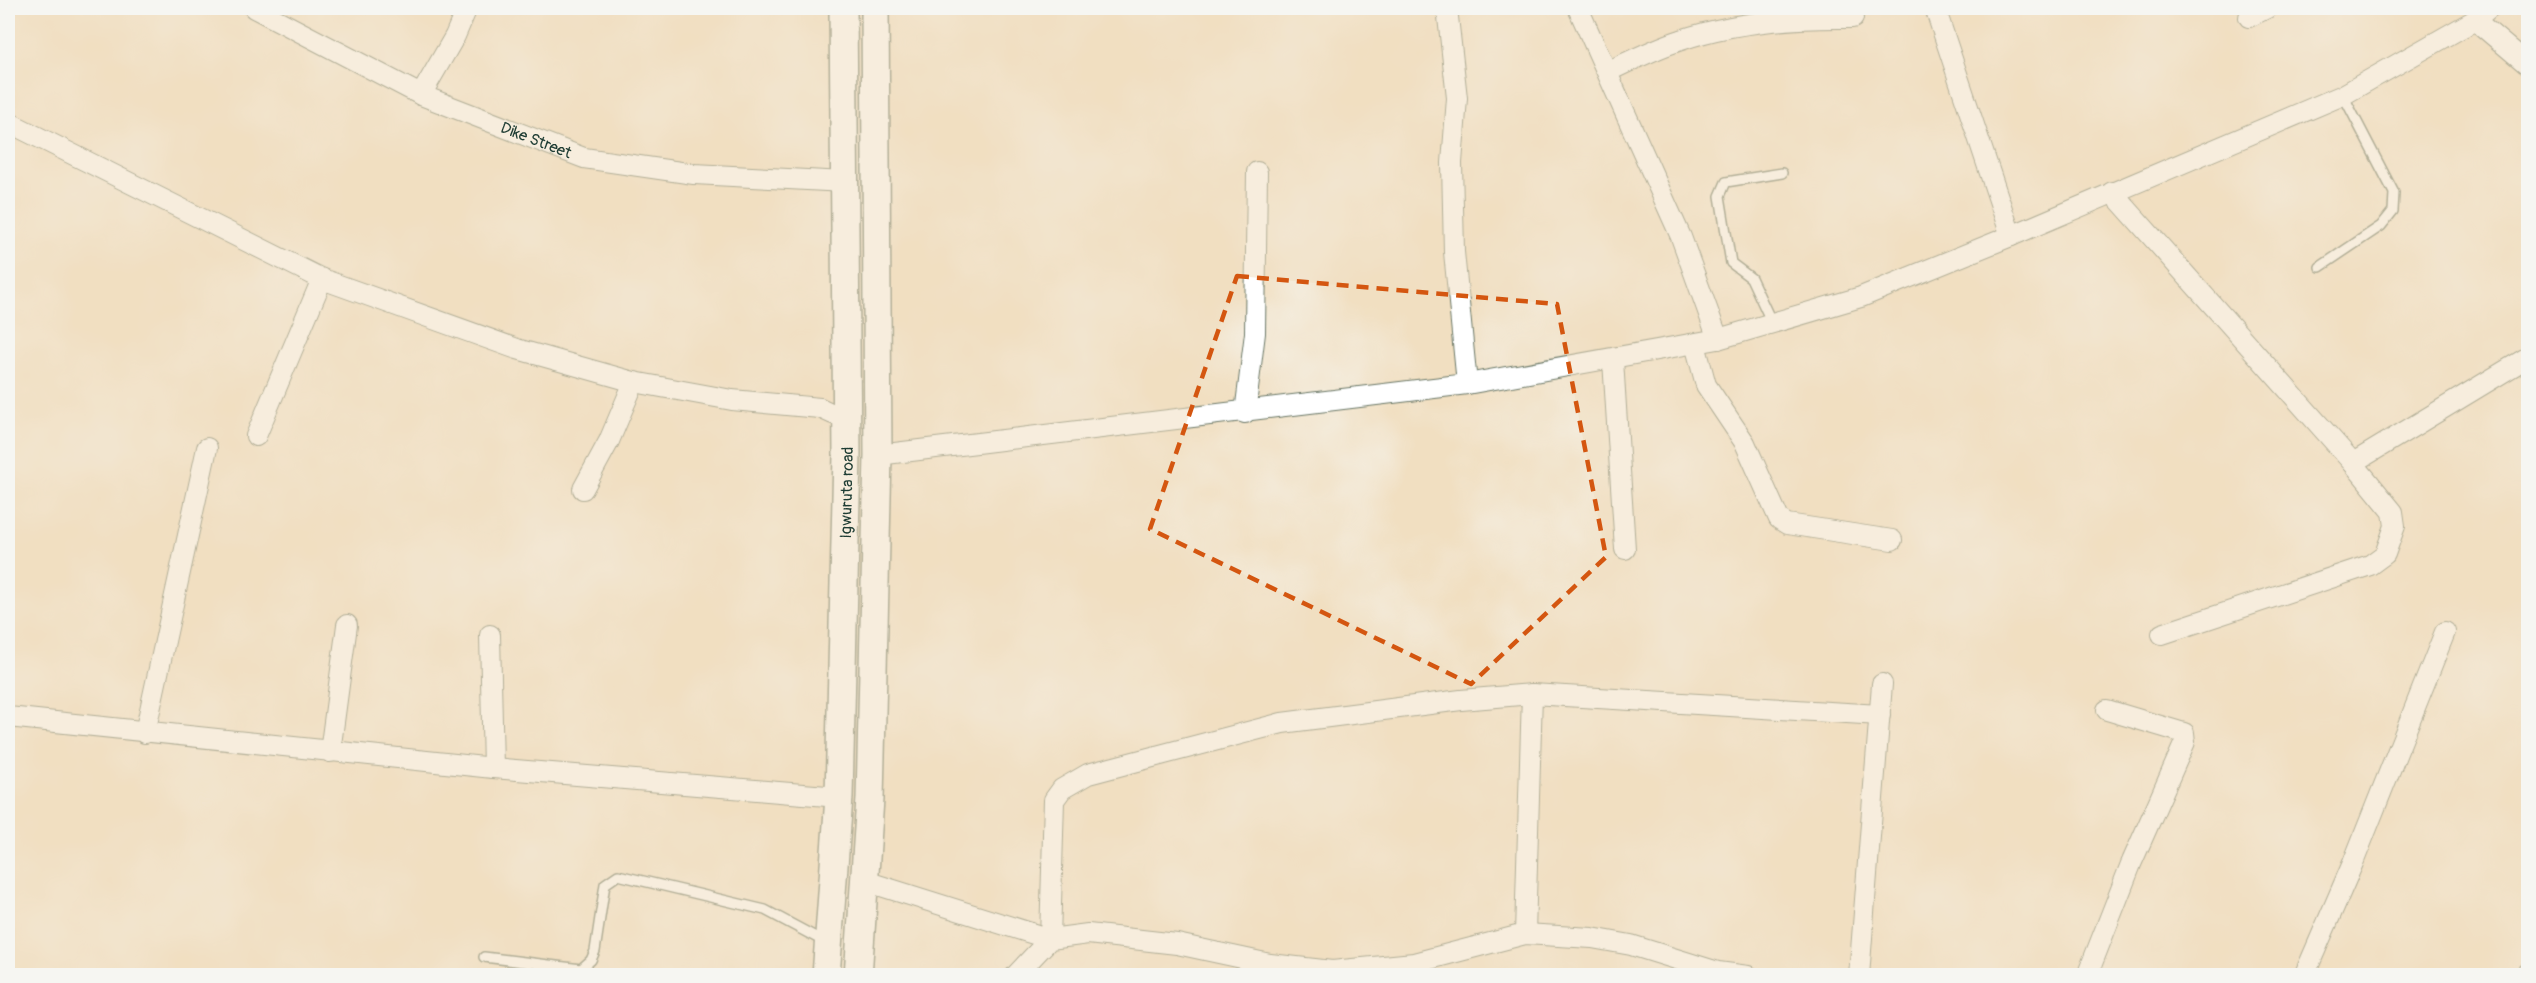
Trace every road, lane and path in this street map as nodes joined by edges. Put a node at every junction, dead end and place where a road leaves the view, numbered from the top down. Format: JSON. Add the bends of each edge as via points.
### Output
{"nodes":[{"id":1,"x":254,"y":8,"type":"edge"},
{"id":2,"x":467,"y":8,"type":"edge"},
{"id":3,"x":843,"y":8,"type":"edge"},
{"id":4,"x":875,"y":8,"type":"edge"},
{"id":5,"x":1447,"y":8,"type":"edge"},
{"id":6,"x":1578,"y":8,"type":"edge"},
{"id":7,"x":1935,"y":8,"type":"edge"},
{"id":8,"x":2267,"y":8,"type":"edge"},
{"id":9,"x":2482,"y":14,"type":"edge"},
{"id":10,"x":2249,"y":17,"type":"dead end"},
{"id":11,"x":1853,"y":18,"type":"dead end"},
{"id":12,"x":2529,"y":64,"type":"edge"},
{"id":13,"x":1609,"y":71,"type":"junction"},
{"id":14,"x":421,"y":95,"type":"junction"},
{"id":15,"x":2343,"y":95,"type":"junction"},
{"id":16,"x":8,"y":122,"type":"edge"},
{"id":17,"x":1257,"y":172,"type":"dead end"},
{"id":18,"x":1782,"y":172,"type":"dead end"},
{"id":19,"x":845,"y":182,"type":"junction"},
{"id":20,"x":2112,"y":192,"type":"junction"},
{"id":21,"x":2011,"y":236,"type":"junction"},
{"id":22,"x":2320,"y":267,"type":"dead end"},
{"id":23,"x":322,"y":279,"type":"junction"},
{"id":24,"x":1772,"y":323,"type":"junction"},
{"id":25,"x":1718,"y":339,"type":"junction"},
{"id":26,"x":1695,"y":344,"type":"junction"},
{"id":27,"x":2529,"y":357,"type":"edge"},
{"id":28,"x":1613,"y":360,"type":"junction"},
{"id":29,"x":634,"y":382,"type":"junction"},
{"id":30,"x":1467,"y":384,"type":"junction"},
{"id":31,"x":1245,"y":413,"type":"junction"},
{"id":32,"x":847,"y":415,"type":"junction"},
{"id":33,"x":256,"y":436,"type":"dead end"},
{"id":34,"x":207,"y":448,"type":"dead end"},
{"id":35,"x":879,"y":455,"type":"junction"},
{"id":36,"x":2353,"y":463,"type":"junction"},
{"id":37,"x":583,"y":489,"type":"dead end"},
{"id":38,"x":1892,"y":540,"type":"dead end"},
{"id":39,"x":1625,"y":549,"type":"dead end"},
{"id":40,"x":347,"y":625,"type":"dead end"},
{"id":41,"x":2445,"y":632,"type":"dead end"},
{"id":42,"x":2162,"y":634,"type":"dead end"},
{"id":43,"x":490,"y":635,"type":"dead end"},
{"id":44,"x":1882,"y":684,"type":"dead end"},
{"id":45,"x":1532,"y":694,"type":"junction"},
{"id":46,"x":2107,"y":710,"type":"dead end"},
{"id":47,"x":1881,"y":716,"type":"junction"},
{"id":48,"x":8,"y":717,"type":"edge"},
{"id":49,"x":145,"y":733,"type":"junction"},
{"id":50,"x":330,"y":752,"type":"junction"},
{"id":51,"x":493,"y":768,"type":"junction"},
{"id":52,"x":839,"y":797,"type":"junction"},
{"id":53,"x":865,"y":881,"type":"junction"},
{"id":54,"x":1525,"y":934,"type":"junction"},
{"id":55,"x":1050,"y":939,"type":"junction"},
{"id":56,"x":828,"y":944,"type":"junction"},
{"id":57,"x":484,"y":957,"type":"dead end"},
{"id":58,"x":1718,"y":974,"type":"edge"},
{"id":59,"x":826,"y":975,"type":"edge"},
{"id":60,"x":858,"y":975,"type":"edge"},
{"id":61,"x":1015,"y":975,"type":"edge"},
{"id":62,"x":1748,"y":975,"type":"edge"},
{"id":63,"x":1859,"y":975,"type":"edge"},
{"id":64,"x":2087,"y":975,"type":"edge"},
{"id":65,"x":2304,"y":975,"type":"edge"}],
"edges":[{"from":1,"to":14,"type":"street","name":"Dike Street"},
{"from":2,"to":14,"type":"street"},
{"from":3,"to":19,"type":"main road","name":"Igwuruta road"},
{"from":4,"to":35,"type":"main road","name":"Igwuruta road"},
{"from":5,"to":30,"type":"street","via":[[1457,98],[1452,163],[1454,252]]},
{"from":6,"to":13,"type":"street"},
{"from":7,"to":21,"type":"street"},
{"from":8,"to":10,"type":"street"},
{"from":9,"to":12,"type":"street"},
{"from":9,"to":15,"type":"street"},
{"from":11,"to":13,"type":"street","via":[[1801,17],[1734,26],[1681,40]]},
{"from":13,"to":25,"type":"street","via":[[1681,237]]},
{"from":14,"to":19,"type":"street","name":"Dike Street","via":[[584,158],[694,174]]},
{"from":15,"to":20,"type":"street"},
{"from":15,"to":22,"type":"lane","via":[[2394,193],[2393,210],[2381,226]]},
{"from":16,"to":23,"type":"street"},
{"from":17,"to":31,"type":"street","via":[[1255,333]]},
{"from":18,"to":24,"type":"lane","via":[[1726,182],[1720,196],[1731,263],[1751,278]]},
{"from":19,"to":32,"type":"main road","name":"Igwuruta road"},
{"from":20,"to":21,"type":"street"},
{"from":20,"to":36,"type":"street"},
{"from":21,"to":24,"type":"street","via":[[1861,297]]},
{"from":23,"to":29,"type":"street","via":[[517,349]]},
{"from":23,"to":33,"type":"street"},
{"from":24,"to":25,"type":"street"},
{"from":25,"to":26,"type":"street"},
{"from":26,"to":28,"type":"street"},
{"from":26,"to":38,"type":"street","via":[[1706,385],[1745,443],[1779,519],[1788,524]]},
{"from":27,"to":36,"type":"street"},
{"from":28,"to":30,"type":"street"},
{"from":28,"to":39,"type":"street"},
{"from":29,"to":32,"type":"street"},
{"from":29,"to":37,"type":"street"},
{"from":30,"to":31,"type":"street"},
{"from":31,"to":35,"type":"street"},
{"from":32,"to":52,"type":"main road","name":"Igwuruta road"},
{"from":34,"to":49,"type":"street"},
{"from":35,"to":53,"type":"main road","name":"Igwuruta road"},
{"from":36,"to":42,"type":"street","via":[[2393,512],[2395,526],[2385,554],[2355,571]]},
{"from":40,"to":50,"type":"street"},
{"from":41,"to":65,"type":"street"},
{"from":43,"to":51,"type":"street"},
{"from":44,"to":47,"type":"street"},
{"from":45,"to":47,"type":"street"},
{"from":45,"to":54,"type":"street"},
{"from":45,"to":55,"type":"street","via":[[1282,723],[1088,774],[1062,789],[1054,800]]},
{"from":46,"to":64,"type":"street","via":[[2174,727],[2184,733],[2185,742]]},
{"from":47,"to":63,"type":"street"},
{"from":48,"to":49,"type":"street"},
{"from":49,"to":50,"type":"street"},
{"from":50,"to":51,"type":"street"},
{"from":51,"to":52,"type":"street"},
{"from":52,"to":56,"type":"main road","name":"Igwuruta road"},
{"from":53,"to":55,"type":"street"},
{"from":53,"to":60,"type":"main road","name":"Igwuruta road"},
{"from":54,"to":55,"type":"street","via":[[1414,963],[1332,971],[1270,964],[1143,940],[1088,934]]},
{"from":54,"to":58,"type":"street","via":[[1631,945]]},
{"from":55,"to":61,"type":"street"},
{"from":56,"to":57,"type":"lane","via":[[765,910],[618,875],[605,884],[595,951],[581,969]]},
{"from":56,"to":59,"type":"main road","name":"Igwuruta road"},
{"from":58,"to":62,"type":"street"}]}
